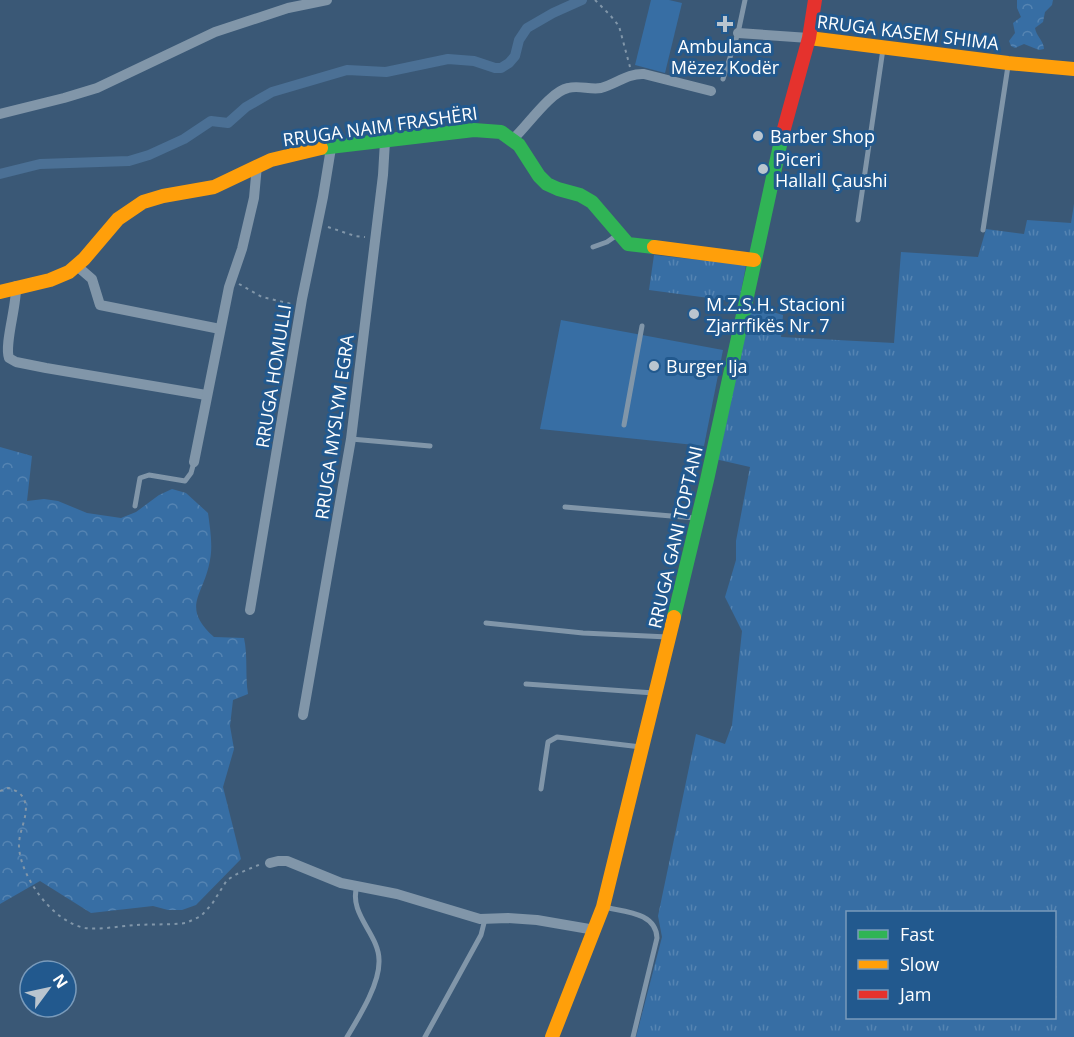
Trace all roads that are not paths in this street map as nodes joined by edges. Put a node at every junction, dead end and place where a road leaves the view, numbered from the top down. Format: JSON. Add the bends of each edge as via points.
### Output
{"nodes":[{"id":1,"x":327,"y":0,"type":"edge"},
{"id":2,"x":745,"y":0,"type":"edge"},
{"id":3,"x":815,"y":0,"type":"edge"},
{"id":4,"x":738,"y":33,"type":"junction"},
{"id":5,"x":809,"y":38,"type":"junction"},
{"id":6,"x":883,"y":48,"type":"junction"},
{"id":7,"x":1008,"y":63,"type":"junction"},
{"id":8,"x":1074,"y":69,"type":"edge"},
{"id":9,"x":723,"y":80,"type":"dead end"},
{"id":10,"x":711,"y":91,"type":"dead end"},
{"id":11,"x":0,"y":114,"type":"edge"},
{"id":12,"x":514,"y":138,"type":"junction"},
{"id":13,"x":385,"y":141,"type":"junction"},
{"id":14,"x":331,"y":148,"type":"junction"},
{"id":15,"x":257,"y":165,"type":"junction"},
{"id":16,"x":858,"y":220,"type":"dead end"},
{"id":17,"x":982,"y":230,"type":"dead end"},
{"id":18,"x":617,"y":235,"type":"junction"},
{"id":19,"x":593,"y":247,"type":"dead end"},
{"id":20,"x":754,"y":261,"type":"junction"},
{"id":21,"x":77,"y":266,"type":"junction"},
{"id":22,"x":16,"y":286,"type":"junction"},
{"id":23,"x":0,"y":292,"type":"edge"},
{"id":24,"x":642,"y":326,"type":"dead end"},
{"id":25,"x":220,"y":329,"type":"junction"},
{"id":26,"x":206,"y":395,"type":"junction"},
{"id":27,"x":624,"y":425,"type":"dead end"},
{"id":28,"x":351,"y":439,"type":"junction"},
{"id":29,"x":430,"y":446,"type":"dead end"},
{"id":30,"x":194,"y":462,"type":"joint"},
{"id":31,"x":135,"y":506,"type":"dead end"},
{"id":32,"x":566,"y":507,"type":"dead end"},
{"id":33,"x":697,"y":518,"type":"junction"},
{"id":34,"x":250,"y":610,"type":"dead end"},
{"id":35,"x":486,"y":623,"type":"dead end"},
{"id":36,"x":669,"y":637,"type":"junction"},
{"id":37,"x":526,"y":684,"type":"dead end"},
{"id":38,"x":656,"y":693,"type":"junction"},
{"id":39,"x":303,"y":716,"type":"dead end"},
{"id":40,"x":643,"y":747,"type":"junction"},
{"id":41,"x":542,"y":789,"type":"dead end"},
{"id":42,"x":270,"y":863,"type":"road end"},
{"id":43,"x":357,"y":886,"type":"junction"},
{"id":44,"x":603,"y":907,"type":"junction"},
{"id":45,"x":485,"y":919,"type":"junction"},
{"id":46,"x":595,"y":930,"type":"junction"},
{"id":47,"x":347,"y":1037,"type":"edge"},
{"id":48,"x":424,"y":1037,"type":"edge"},
{"id":49,"x":552,"y":1037,"type":"edge"},
{"id":50,"x":633,"y":1037,"type":"edge"}],
"edges":[{"from":1,"to":11,"type":"street","via":[[288,8],[215,32],[97,88]]},
{"from":2,"to":4,"type":"lane"},
{"from":3,"to":5,"type":"main road","name":"RRUGA GANI TOPTANI"},
{"from":4,"to":5,"type":"street","name":"RRUGA KASEM SHIMA"},
{"from":4,"to":9,"type":"lane"},
{"from":5,"to":6,"type":"main road","name":"RRUGA KASEM SHIMA"},
{"from":5,"to":20,"type":"main road","name":"RRUGA GANI TOPTANI"},
{"from":6,"to":7,"type":"main road","name":"RRUGA KASEM SHIMA"},
{"from":6,"to":16,"type":"lane"},
{"from":7,"to":8,"type":"main road","name":"RRUGA KASEM SHIMA"},
{"from":7,"to":17,"type":"lane"},
{"from":10,"to":12,"type":"street","via":[[644,74],[633,74],[599,88],[570,87],[556,94]]},
{"from":12,"to":13,"type":"main road","name":"RRUGA NAIM FRASHËRI","via":[[487,129]]},
{"from":12,"to":18,"type":"main road","via":[[543,180],[562,192],[592,202]]},
{"from":13,"to":14,"type":"main road","name":"RRUGA NAIM FRASHËRI"},
{"from":13,"to":28,"type":"street","name":"RRUGA MYSLYM EGRA"},
{"from":14,"to":15,"type":"main road","name":"RRUGA NAIM FRASHËRI","via":[[293,153]]},
{"from":14,"to":34,"type":"street","name":"RRUGA HOMULLI"},
{"from":15,"to":21,"type":"main road","name":"RRUGA NAIM FRASHËRI","via":[[224,184],[133,207],[121,215]]},
{"from":15,"to":25,"type":"street","via":[[254,198]]},
{"from":18,"to":19,"type":"lane"},
{"from":18,"to":20,"type":"main road","via":[[639,247]]},
{"from":20,"to":33,"type":"main road","name":"RRUGA GANI TOPTANI"},
{"from":21,"to":22,"type":"main road","name":"RRUGA NAIM FRASHËRI","via":[[52,280]]},
{"from":21,"to":25,"type":"street","via":[[92,279],[100,305]]},
{"from":22,"to":23,"type":"main road","name":"RRUGA NAIM FRASHËRI"},
{"from":22,"to":26,"type":"street","via":[[9,358]]},
{"from":24,"to":27,"type":"lane"},
{"from":25,"to":26,"type":"street"},
{"from":26,"to":30,"type":"street"},
{"from":28,"to":29,"type":"lane"},
{"from":28,"to":39,"type":"street","name":"RRUGA MYSLYM EGRA"},
{"from":30,"to":31,"type":"lane","via":[[185,481],[149,475],[141,478]]},
{"from":32,"to":33,"type":"lane"},
{"from":33,"to":36,"type":"main road","name":"RRUGA GANI TOPTANI"},
{"from":35,"to":36,"type":"lane"},
{"from":36,"to":38,"type":"main road","name":"RRUGA GANI TOPTANI"},
{"from":37,"to":38,"type":"lane"},
{"from":38,"to":40,"type":"main road","name":"RRUGA GANI TOPTANI"},
{"from":40,"to":41,"type":"lane","via":[[557,737],[548,742]]},
{"from":40,"to":44,"type":"main road","name":"RRUGA GANI TOPTANI"},
{"from":42,"to":43,"type":"street","via":[[287,861]]},
{"from":43,"to":45,"type":"street"},
{"from":43,"to":47,"type":"lane","via":[[360,917],[380,960],[361,1013]]},
{"from":44,"to":46,"type":"main road","name":"RRUGA GANI TOPTANI"},
{"from":44,"to":50,"type":"lane","via":[[643,916],[657,931]]},
{"from":45,"to":46,"type":"street","via":[[537,920]]},
{"from":45,"to":48,"type":"lane","via":[[481,935]]},
{"from":46,"to":49,"type":"main road","name":"RRUGA GANI TOPTANI"}]}
